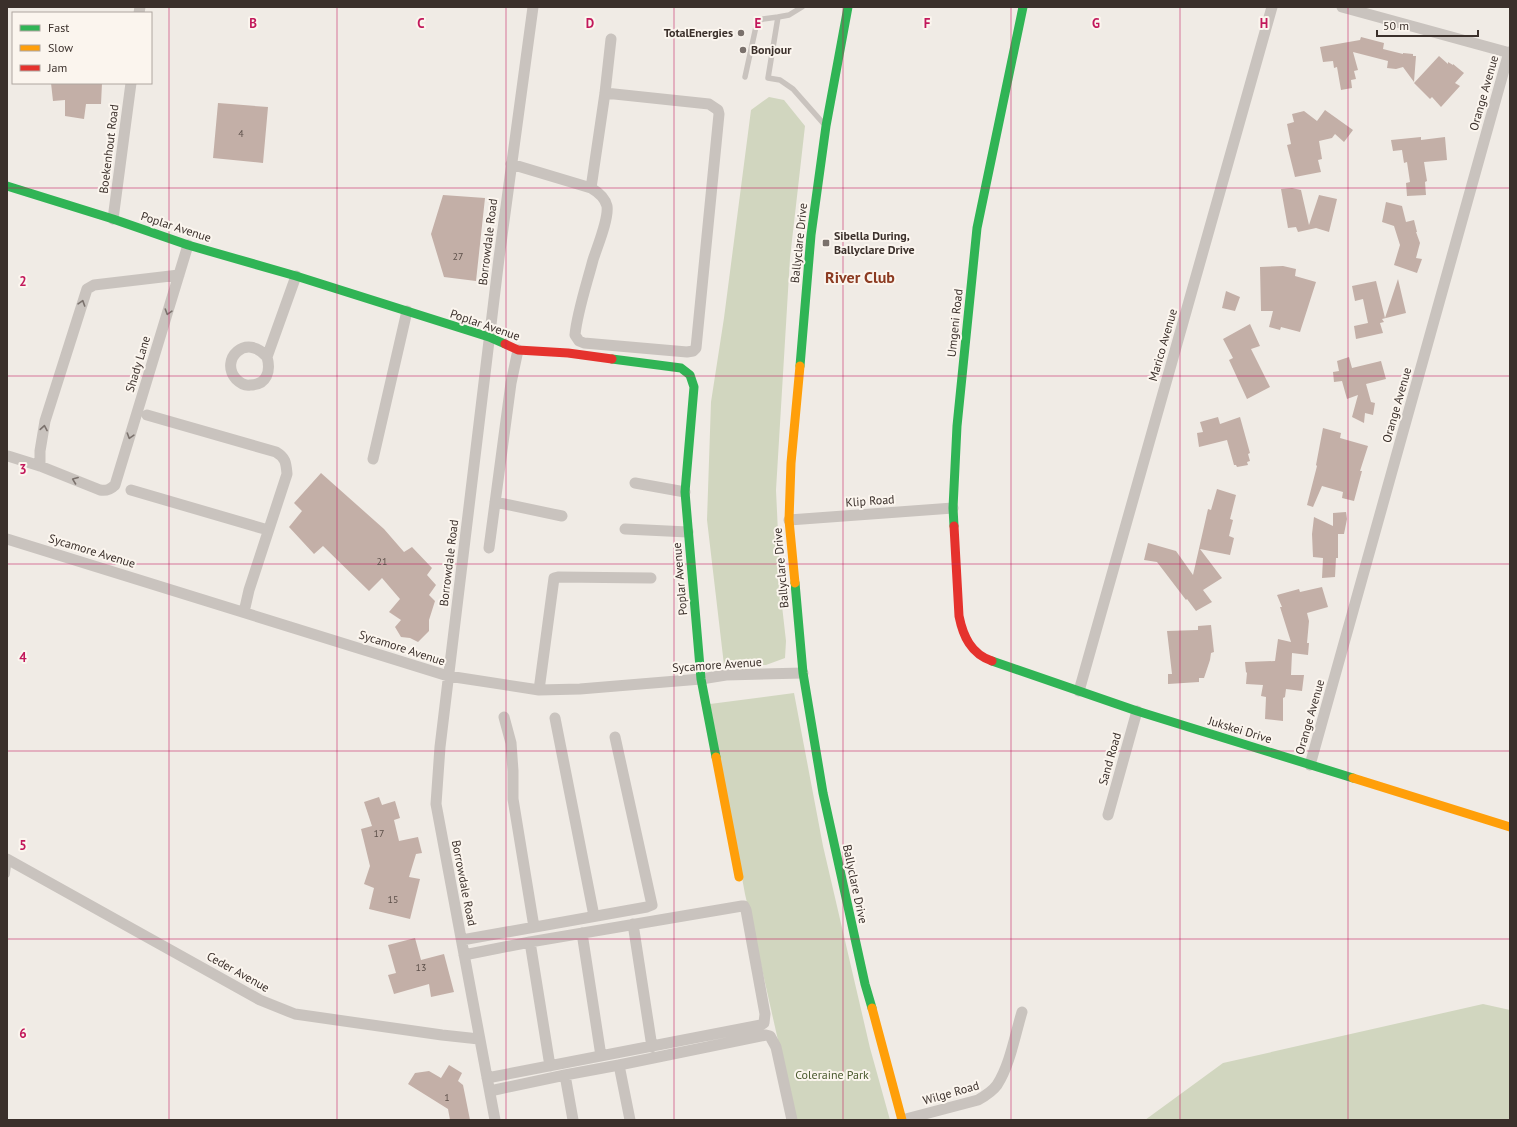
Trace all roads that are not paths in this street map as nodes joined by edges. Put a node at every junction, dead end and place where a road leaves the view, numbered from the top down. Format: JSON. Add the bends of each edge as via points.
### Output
{"nodes":[{"id":1,"x":533,"y":7,"type":"edge"},
{"id":2,"x":802,"y":7,"type":"edge"},
{"id":3,"x":848,"y":7,"type":"edge"},
{"id":4,"x":1023,"y":7,"type":"edge"},
{"id":5,"x":1272,"y":7,"type":"edge"},
{"id":6,"x":1342,"y":7,"type":"edge"},
{"id":7,"x":778,"y":17,"type":"junction"},
{"id":8,"x":611,"y":39,"type":"dead end"},
{"id":9,"x":1509,"y":52,"type":"edge"},
{"id":10,"x":745,"y":77,"type":"dead end"},
{"id":11,"x":131,"y":84,"type":"edge"},
{"id":12,"x":605,"y":93,"type":"junction"},
{"id":13,"x":826,"y":126,"type":"junction"},
{"id":14,"x":511,"y":164,"type":"junction"},
{"id":15,"x":7,"y":186,"type":"edge"},
{"id":16,"x":591,"y":188,"type":"junction"},
{"id":17,"x":114,"y":219,"type":"junction"},
{"id":18,"x":188,"y":245,"type":"junction"},
{"id":19,"x":179,"y":275,"type":"junction"},
{"id":20,"x":296,"y":276,"type":"junction"},
{"id":21,"x":407,"y":311,"type":"junction"},
{"id":22,"x":489,"y":338,"type":"junction"},
{"id":23,"x":518,"y":350,"type":"junction"},
{"id":24,"x":267,"y":357,"type":"dead end"},
{"id":25,"x":147,"y":415,"type":"dead end"},
{"id":26,"x":8,"y":456,"type":"edge"},
{"id":27,"x":373,"y":459,"type":"dead end"},
{"id":28,"x":40,"y":466,"type":"junction"},
{"id":29,"x":635,"y":483,"type":"dead end"},
{"id":30,"x":131,"y":490,"type":"dead end"},
{"id":31,"x":685,"y":492,"type":"junction"},
{"id":32,"x":495,"y":502,"type":"junction"},
{"id":33,"x":953,"y":508,"type":"junction"},
{"id":34,"x":562,"y":516,"type":"dead end"},
{"id":35,"x":789,"y":520,"type":"junction"},
{"id":36,"x":625,"y":529,"type":"dead end"},
{"id":37,"x":268,"y":530,"type":"junction"},
{"id":38,"x":688,"y":532,"type":"junction"},
{"id":39,"x":7,"y":539,"type":"edge"},
{"id":40,"x":489,"y":548,"type":"dead end"},
{"id":41,"x":651,"y":578,"type":"dead end"},
{"id":42,"x":244,"y":612,"type":"junction"},
{"id":43,"x":968,"y":644,"type":"joint"},
{"id":44,"x":803,"y":673,"type":"junction"},
{"id":45,"x":448,"y":676,"type":"junction"},
{"id":46,"x":701,"y":679,"type":"junction"},
{"id":47,"x":539,"y":690,"type":"junction"},
{"id":48,"x":1079,"y":690,"type":"junction"},
{"id":49,"x":1137,"y":710,"type":"junction"},
{"id":50,"x":504,"y":717,"type":"dead end"},
{"id":51,"x":555,"y":718,"type":"dead end"},
{"id":52,"x":615,"y":737,"type":"dead end"},
{"id":53,"x":1310,"y":765,"type":"junction"},
{"id":54,"x":1108,"y":815,"type":"dead end"},
{"id":55,"x":1510,"y":827,"type":"edge"},
{"id":56,"x":8,"y":860,"type":"edge"},
{"id":57,"x":7,"y":875,"type":"edge"},
{"id":58,"x":739,"y":877,"type":"dead end"},
{"id":59,"x":594,"y":916,"type":"junction"},
{"id":60,"x":633,"y":924,"type":"junction"},
{"id":61,"x":534,"y":927,"type":"junction"},
{"id":62,"x":582,"y":933,"type":"junction"},
{"id":63,"x":462,"y":940,"type":"junction"},
{"id":64,"x":530,"y":942,"type":"junction"},
{"id":65,"x":464,"y":955,"type":"junction"},
{"id":66,"x":1022,"y":1012,"type":"dead end"},
{"id":67,"x":479,"y":1039,"type":"junction"},
{"id":68,"x":652,"y":1047,"type":"junction"},
{"id":69,"x":601,"y":1056,"type":"junction"},
{"id":70,"x":619,"y":1065,"type":"junction"},
{"id":71,"x":550,"y":1066,"type":"junction"},
{"id":72,"x":565,"y":1075,"type":"junction"},
{"id":73,"x":487,"y":1078,"type":"junction"},
{"id":74,"x":490,"y":1091,"type":"junction"},
{"id":75,"x":495,"y":1120,"type":"edge"},
{"id":76,"x":573,"y":1120,"type":"edge"},
{"id":77,"x":630,"y":1120,"type":"edge"},
{"id":78,"x":792,"y":1120,"type":"edge"},
{"id":79,"x":902,"y":1120,"type":"edge"}],
"edges":[{"from":1,"to":14,"type":"street","name":"Borrowdale Road"},
{"from":2,"to":7,"type":"lane","via":[[789,15]]},
{"from":3,"to":13,"type":"street","name":"Ballyclare Drive"},
{"from":4,"to":33,"type":"street","name":"Umgeni Road","via":[[977,228],[957,426]]},
{"from":5,"to":48,"type":"street","name":"Marico Avenue"},
{"from":6,"to":9,"type":"street"},
{"from":7,"to":10,"type":"lane","via":[[757,22]]},
{"from":7,"to":13,"type":"lane","via":[[768,78],[780,80]]},
{"from":8,"to":12,"type":"street"},
{"from":9,"to":53,"type":"street","name":"Orange Avenue"},
{"from":11,"to":17,"type":"street","name":"Boekenhout Road"},
{"from":12,"to":16,"type":"street"},
{"from":12,"to":16,"type":"street","via":[[709,104],[718,110],[696,348],[693,351],[584,343],[575,335],[607,207],[597,191]]},
{"from":13,"to":35,"type":"street","name":"Ballyclare Drive","via":[[811,235],[791,463]]},
{"from":14,"to":16,"type":"street"},
{"from":14,"to":22,"type":"street","name":"Borrowdale Road"},
{"from":15,"to":17,"type":"street","name":"Poplar Avenue"},
{"from":17,"to":18,"type":"street","name":"Poplar Avenue"},
{"from":18,"to":19,"type":"street","name":"Shady Lane"},
{"from":18,"to":20,"type":"street","name":"Poplar Avenue"},
{"from":28,"to":19,"type":"street","one_way":true,"via":[[45,421],[87,289],[94,285]]},
{"from":19,"to":28,"type":"street","name":"Shady Lane","one_way":true,"via":[[115,485],[111,489],[100,490]]},
{"from":20,"to":21,"type":"street","name":"Poplar Avenue"},
{"from":20,"to":24,"type":"street"},
{"from":21,"to":22,"type":"street","name":"Poplar Avenue"},
{"from":21,"to":27,"type":"street"},
{"from":22,"to":23,"type":"street","name":"Poplar Avenue"},
{"from":22,"to":45,"type":"street","name":"Borrowdale Road"},
{"from":23,"to":31,"type":"street","name":"Poplar Avenue","via":[[568,353],[681,368],[690,375],[694,388]]},
{"from":23,"to":32,"type":"street"},
{"from":25,"to":37,"type":"street","via":[[283,456],[287,474]]},
{"from":26,"to":28,"type":"street"},
{"from":29,"to":31,"type":"street"},
{"from":30,"to":37,"type":"street"},
{"from":31,"to":38,"type":"street","name":"Poplar Avenue"},
{"from":32,"to":34,"type":"street"},
{"from":32,"to":40,"type":"street"},
{"from":33,"to":35,"type":"street","name":"Klip Road"},
{"from":33,"to":43,"type":"street","name":"Umgeni Road","via":[[959,616]]},
{"from":35,"to":44,"type":"street","name":"Ballyclare Drive"},
{"from":36,"to":38,"type":"street"},
{"from":37,"to":42,"type":"street"},
{"from":38,"to":46,"type":"street","name":"Poplar Avenue"},
{"from":39,"to":42,"type":"street","name":"Sycamore Avenue"},
{"from":41,"to":47,"type":"street","via":[[554,578]]},
{"from":42,"to":45,"type":"street","name":"Sycamore Avenue"},
{"from":43,"to":48,"type":"street","name":"Jukskei Drive","via":[[985,659]]},
{"from":44,"to":46,"type":"street","name":"Sycamore Avenue","via":[[726,675]]},
{"from":44,"to":79,"type":"street","name":"Ballyclare Drive","via":[[823,793],[865,984]]},
{"from":45,"to":47,"type":"street","name":"Sycamore Avenue"},
{"from":45,"to":63,"type":"street","name":"Borrowdale Road","via":[[436,804]]},
{"from":46,"to":47,"type":"street","name":"Sycamore Avenue"},
{"from":46,"to":58,"type":"street","name":"Poplar Avenue"},
{"from":48,"to":49,"type":"street","name":"Jukskei Drive"},
{"from":49,"to":53,"type":"street","name":"Jukskei Drive"},
{"from":49,"to":54,"type":"street","name":"Sand Road"},
{"from":50,"to":61,"type":"street","via":[[511,743],[513,799]]},
{"from":51,"to":59,"type":"street"},
{"from":52,"to":59,"type":"street","via":[[652,904]]},
{"from":53,"to":55,"type":"street","name":"Jukskei Drive"},
{"from":56,"to":57,"type":"lane"},
{"from":56,"to":67,"type":"street","name":"Ceder Avenue","via":[[260,1000],[295,1014]]},
{"from":59,"to":61,"type":"street"},
{"from":60,"to":62,"type":"street"},
{"from":60,"to":68,"type":"street"},
{"from":60,"to":68,"type":"street","via":[[744,906],[765,1014],[764,1023],[761,1025]]},
{"from":61,"to":63,"type":"street"},
{"from":62,"to":64,"type":"street"},
{"from":62,"to":69,"type":"street"},
{"from":63,"to":65,"type":"street","name":"Borrowdale Road"},
{"from":64,"to":65,"type":"street"},
{"from":64,"to":71,"type":"street"},
{"from":65,"to":67,"type":"street","name":"Borrowdale Road"},
{"from":66,"to":79,"type":"street","name":"Wilge Road","via":[[1009,1058],[997,1086],[988,1095],[978,1100]]},
{"from":67,"to":73,"type":"street","name":"Borrowdale Road"},
{"from":68,"to":69,"type":"street"},
{"from":69,"to":71,"type":"street"},
{"from":70,"to":72,"type":"street"},
{"from":70,"to":77,"type":"street"},
{"from":70,"to":78,"type":"street","via":[[770,1036],[776,1047]]},
{"from":71,"to":73,"type":"street"},
{"from":72,"to":74,"type":"street"},
{"from":72,"to":76,"type":"street"},
{"from":73,"to":74,"type":"street","name":"Borrowdale Road"},
{"from":74,"to":75,"type":"street","name":"Borrowdale Road"}]}
